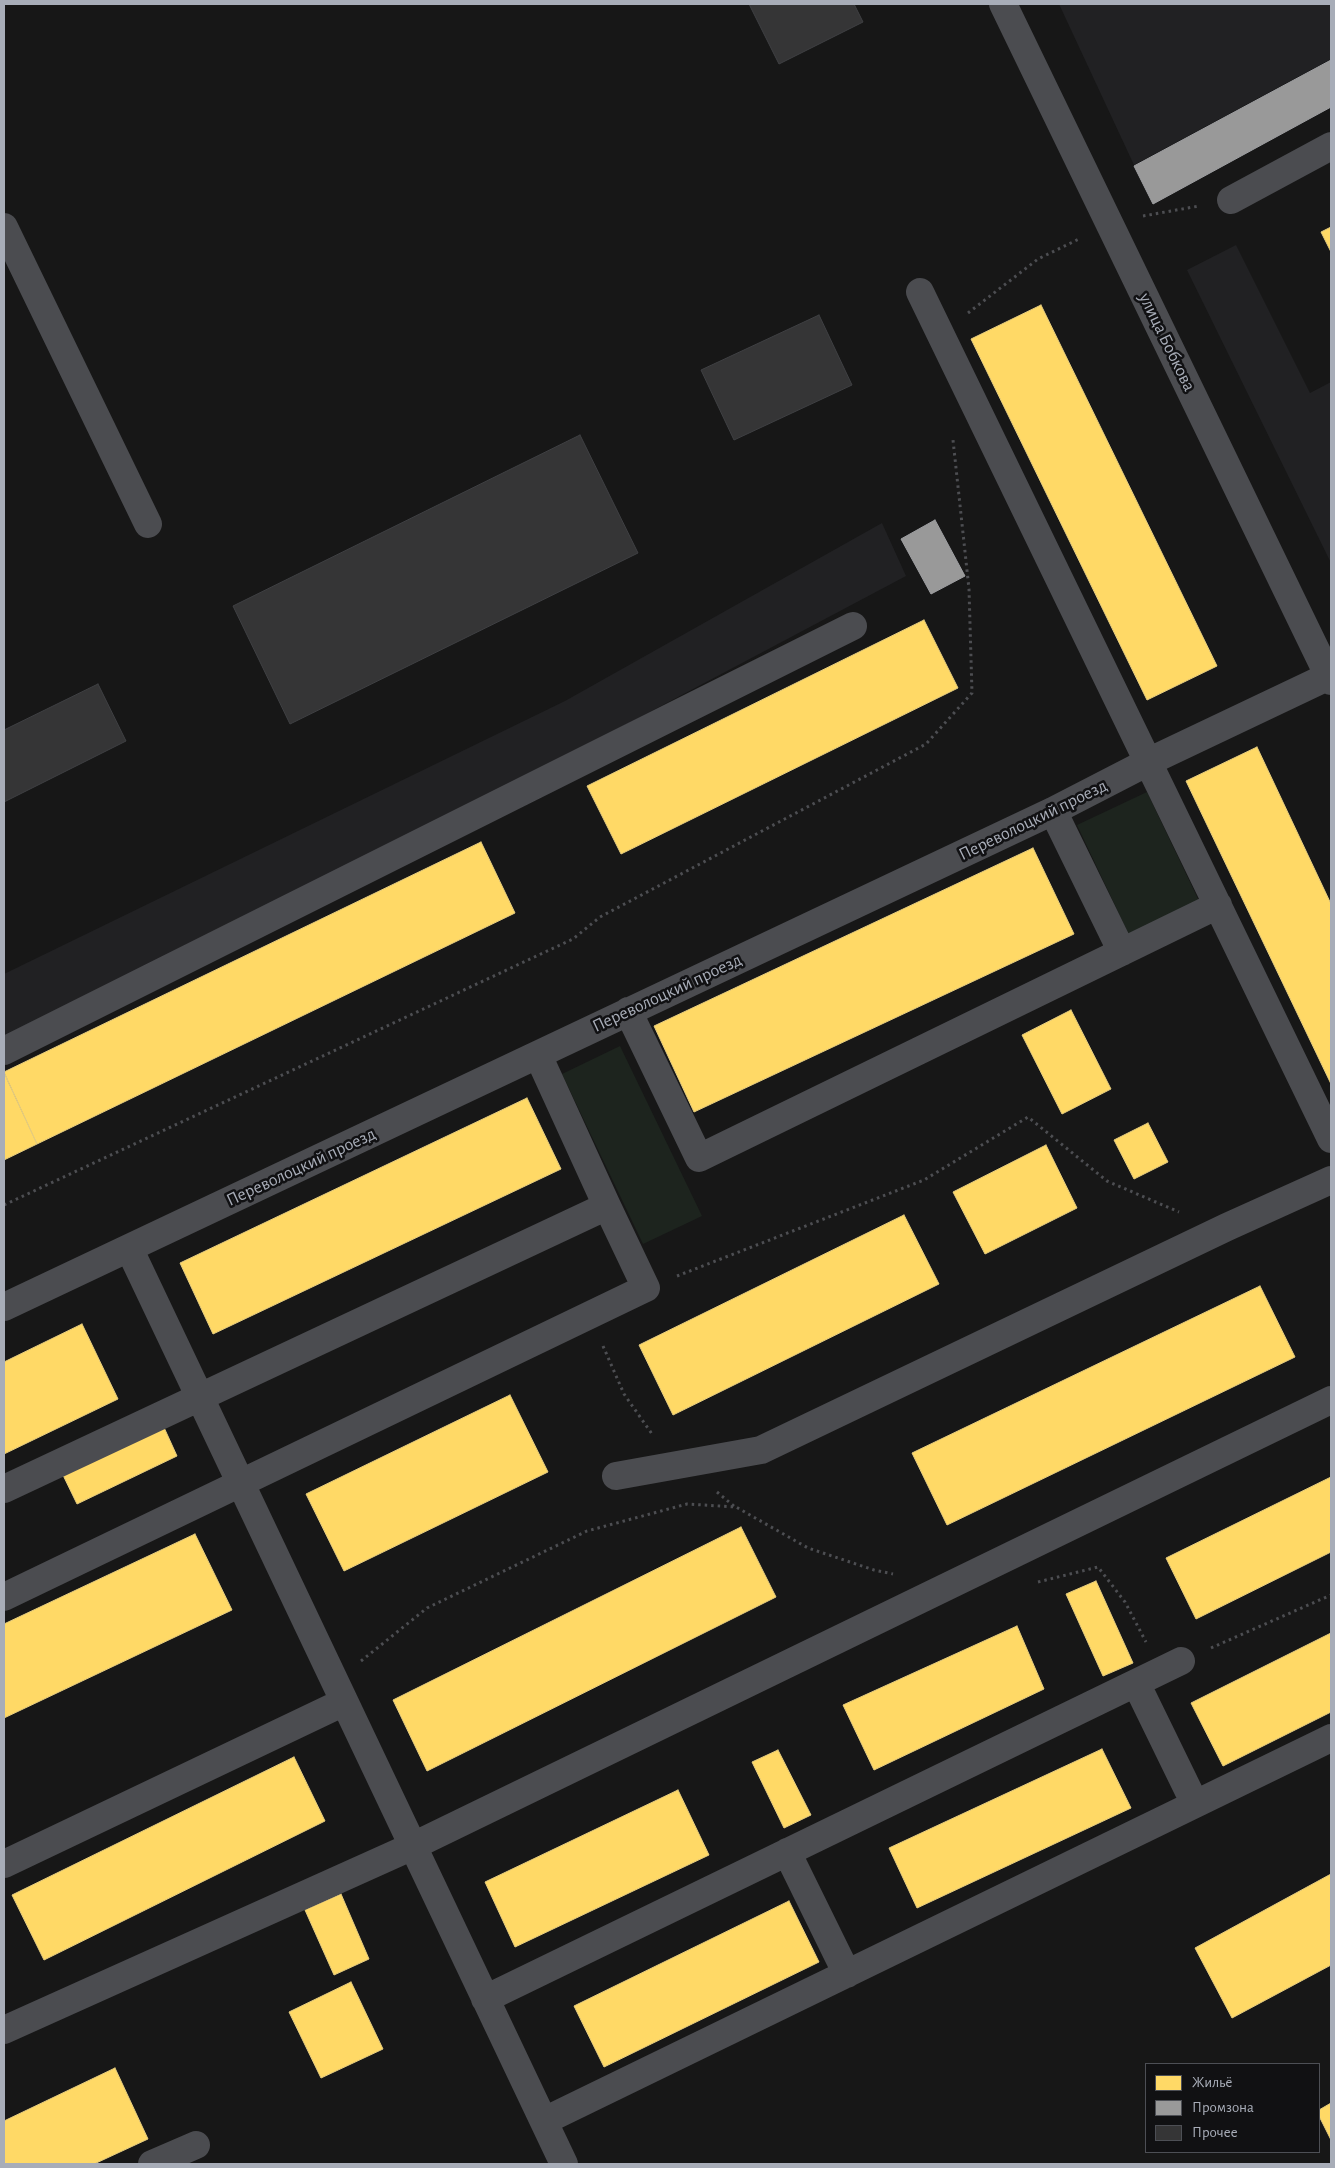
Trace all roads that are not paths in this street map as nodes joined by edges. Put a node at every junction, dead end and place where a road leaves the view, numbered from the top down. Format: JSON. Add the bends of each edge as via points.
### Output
{"nodes":[{"id":1,"x":1003,"y":4,"type":"edge"},
{"id":2,"x":1331,"y":146,"type":"edge"},
{"id":3,"x":1231,"y":200,"type":"dead end"},
{"id":4,"x":4,"y":227,"type":"edge"},
{"id":5,"x":920,"y":292,"type":"dead end"},
{"id":6,"x":148,"y":524,"type":"dead end"},
{"id":7,"x":853,"y":626,"type":"dead end"},
{"id":8,"x":1330,"y":679,"type":"edge"},
{"id":9,"x":1148,"y":762,"type":"junction"},
{"id":10,"x":1053,"y":811,"type":"junction"},
{"id":11,"x":1218,"y":905,"type":"junction"},
{"id":12,"x":1122,"y":952,"type":"junction"},
{"id":13,"x":628,"y":1011,"type":"junction"},
{"id":14,"x":4,"y":1051,"type":"edge"},
{"id":15,"x":538,"y":1055,"type":"junction"},
{"id":16,"x":1331,"y":1139,"type":"edge"},
{"id":17,"x":1331,"y":1180,"type":"edge"},
{"id":18,"x":607,"y":1206,"type":"junction"},
{"id":19,"x":129,"y":1248,"type":"junction"},
{"id":20,"x":4,"y":1307,"type":"edge"},
{"id":21,"x":200,"y":1397,"type":"junction"},
{"id":22,"x":1331,"y":1400,"type":"edge"},
{"id":23,"x":616,"y":1476,"type":"dead end"},
{"id":24,"x":240,"y":1483,"type":"junction"},
{"id":25,"x":4,"y":1489,"type":"edge"},
{"id":26,"x":4,"y":1597,"type":"edge"},
{"id":27,"x":1181,"y":1660,"type":"road end"},
{"id":28,"x":1136,"y":1683,"type":"junction"},
{"id":29,"x":344,"y":1702,"type":"junction"},
{"id":30,"x":1331,"y":1738,"type":"edge"},
{"id":31,"x":1195,"y":1804,"type":"junction"},
{"id":32,"x":413,"y":1846,"type":"junction"},
{"id":33,"x":788,"y":1852,"type":"junction"},
{"id":34,"x":4,"y":1864,"type":"edge"},
{"id":35,"x":847,"y":1974,"type":"junction"},
{"id":36,"x":485,"y":1999,"type":"junction"},
{"id":37,"x":4,"y":2030,"type":"edge"},
{"id":38,"x":544,"y":2121,"type":"junction"},
{"id":39,"x":196,"y":2145,"type":"dead end"},
{"id":40,"x":152,"y":2164,"type":"edge"},
{"id":41,"x":564,"y":2164,"type":"edge"}],
"edges":[{"from":1,"to":8,"type":"street","name":"улица Бобкова"},
{"from":2,"to":3,"type":"street"},
{"from":4,"to":6,"type":"street"},
{"from":5,"to":9,"type":"street"},
{"from":7,"to":14,"type":"street"},
{"from":8,"to":9,"type":"street","name":"Переволоцкий проезд"},
{"from":9,"to":10,"type":"street","name":"Переволоцкий проезд"},
{"from":9,"to":11,"type":"street"},
{"from":10,"to":12,"type":"street"},
{"from":10,"to":13,"type":"street","name":"Переволоцкий проезд"},
{"from":11,"to":12,"type":"street"},
{"from":11,"to":16,"type":"street"},
{"from":12,"to":13,"type":"street","via":[[699,1158]]},
{"from":13,"to":15,"type":"street","name":"Переволоцкий проезд"},
{"from":15,"to":18,"type":"street"},
{"from":15,"to":19,"type":"street","name":"Переволоцкий проезд"},
{"from":17,"to":23,"type":"street","via":[[761,1450]]},
{"from":18,"to":21,"type":"street"},
{"from":18,"to":24,"type":"street","via":[[646,1288]]},
{"from":19,"to":20,"type":"street","name":"Переволоцкий проезд"},
{"from":19,"to":21,"type":"street"},
{"from":21,"to":24,"type":"street"},
{"from":21,"to":25,"type":"street"},
{"from":22,"to":32,"type":"street"},
{"from":24,"to":26,"type":"street"},
{"from":24,"to":29,"type":"street"},
{"from":27,"to":28,"type":"street"},
{"from":28,"to":31,"type":"street"},
{"from":28,"to":33,"type":"street"},
{"from":29,"to":32,"type":"street"},
{"from":29,"to":34,"type":"street"},
{"from":30,"to":31,"type":"street"},
{"from":31,"to":35,"type":"street"},
{"from":32,"to":36,"type":"street"},
{"from":32,"to":37,"type":"street"},
{"from":33,"to":35,"type":"street"},
{"from":33,"to":36,"type":"street"},
{"from":35,"to":38,"type":"street"},
{"from":36,"to":38,"type":"street"},
{"from":38,"to":41,"type":"street"},
{"from":39,"to":40,"type":"street"}]}
